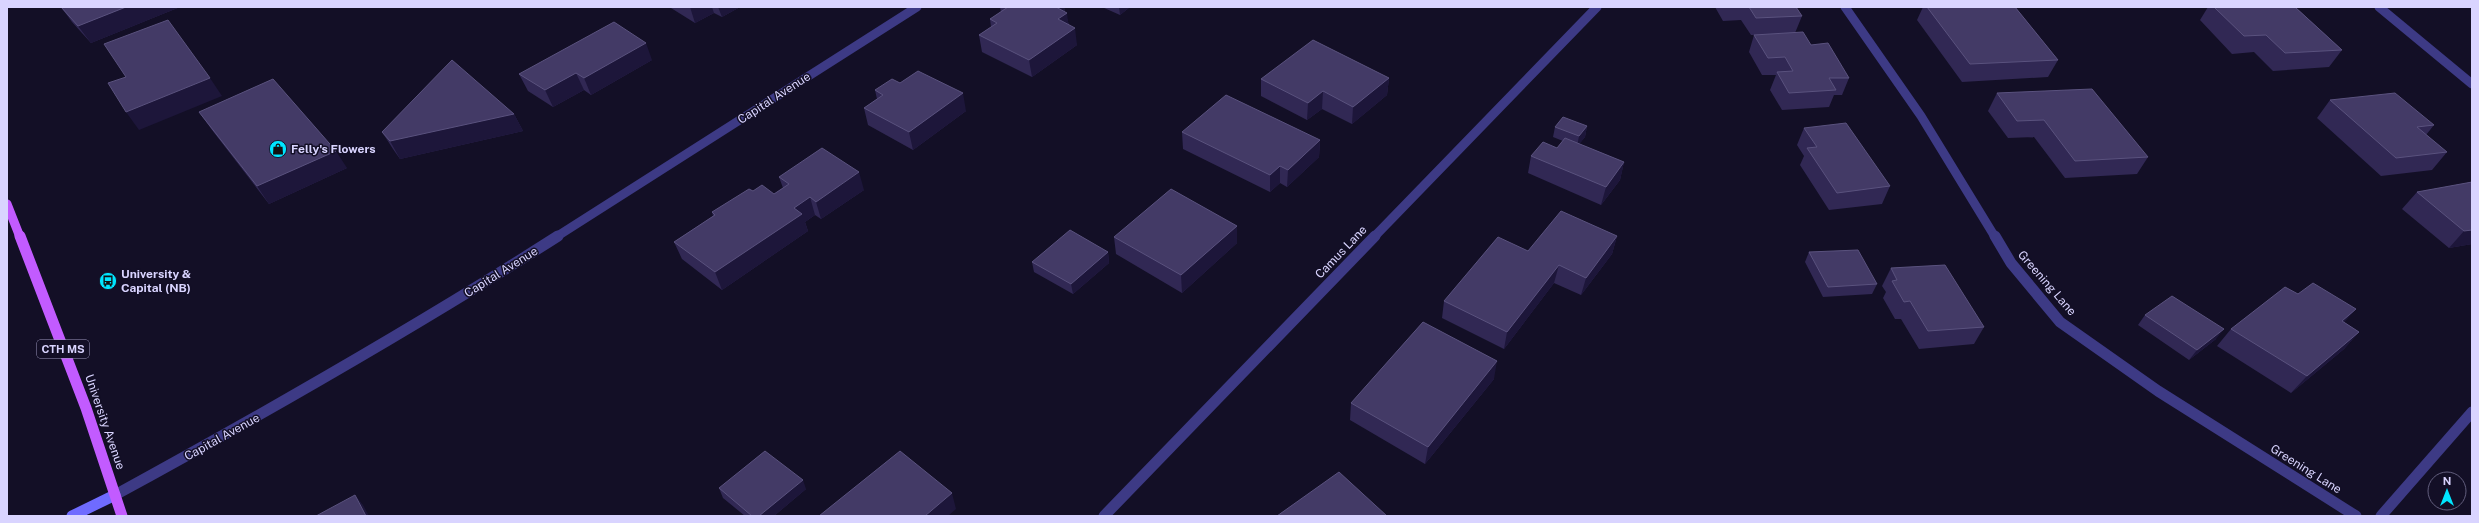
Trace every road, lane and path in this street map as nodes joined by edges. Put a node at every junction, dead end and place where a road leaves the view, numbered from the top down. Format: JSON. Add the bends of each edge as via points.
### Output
{"nodes":[{"id":1,"x":917,"y":7,"type":"edge"},
{"id":2,"x":1597,"y":7,"type":"edge"},
{"id":3,"x":1845,"y":7,"type":"edge"},
{"id":4,"x":2379,"y":7,"type":"edge"},
{"id":5,"x":2472,"y":84,"type":"edge"},
{"id":6,"x":7,"y":204,"type":"edge"},
{"id":7,"x":2472,"y":412,"type":"edge"},
{"id":8,"x":115,"y":495,"type":"junction"},
{"id":9,"x":72,"y":516,"type":"edge"},
{"id":10,"x":122,"y":516,"type":"edge"},
{"id":11,"x":1104,"y":516,"type":"edge"},
{"id":12,"x":2356,"y":516,"type":"edge"},
{"id":13,"x":2381,"y":516,"type":"edge"}],
"edges":[{"from":1,"to":8,"type":"street","name":"Capital Avenue","via":[[491,279],[278,406]]},
{"from":2,"to":11,"type":"street","name":"Camus Lane"},
{"from":3,"to":12,"type":"street","name":"Greening Lane","via":[[1922,116],[2011,263],[2060,322],[2158,391]]},
{"from":4,"to":5,"type":"street"},
{"from":6,"to":8,"type":"main road","name":"University Avenue","number":"CTH MS","via":[[86,408]]},
{"from":7,"to":13,"type":"street"},
{"from":8,"to":9,"type":"street","name":"Capital Avenue"},
{"from":8,"to":10,"type":"main road","name":"University Avenue","number":"CTH MS"}]}
